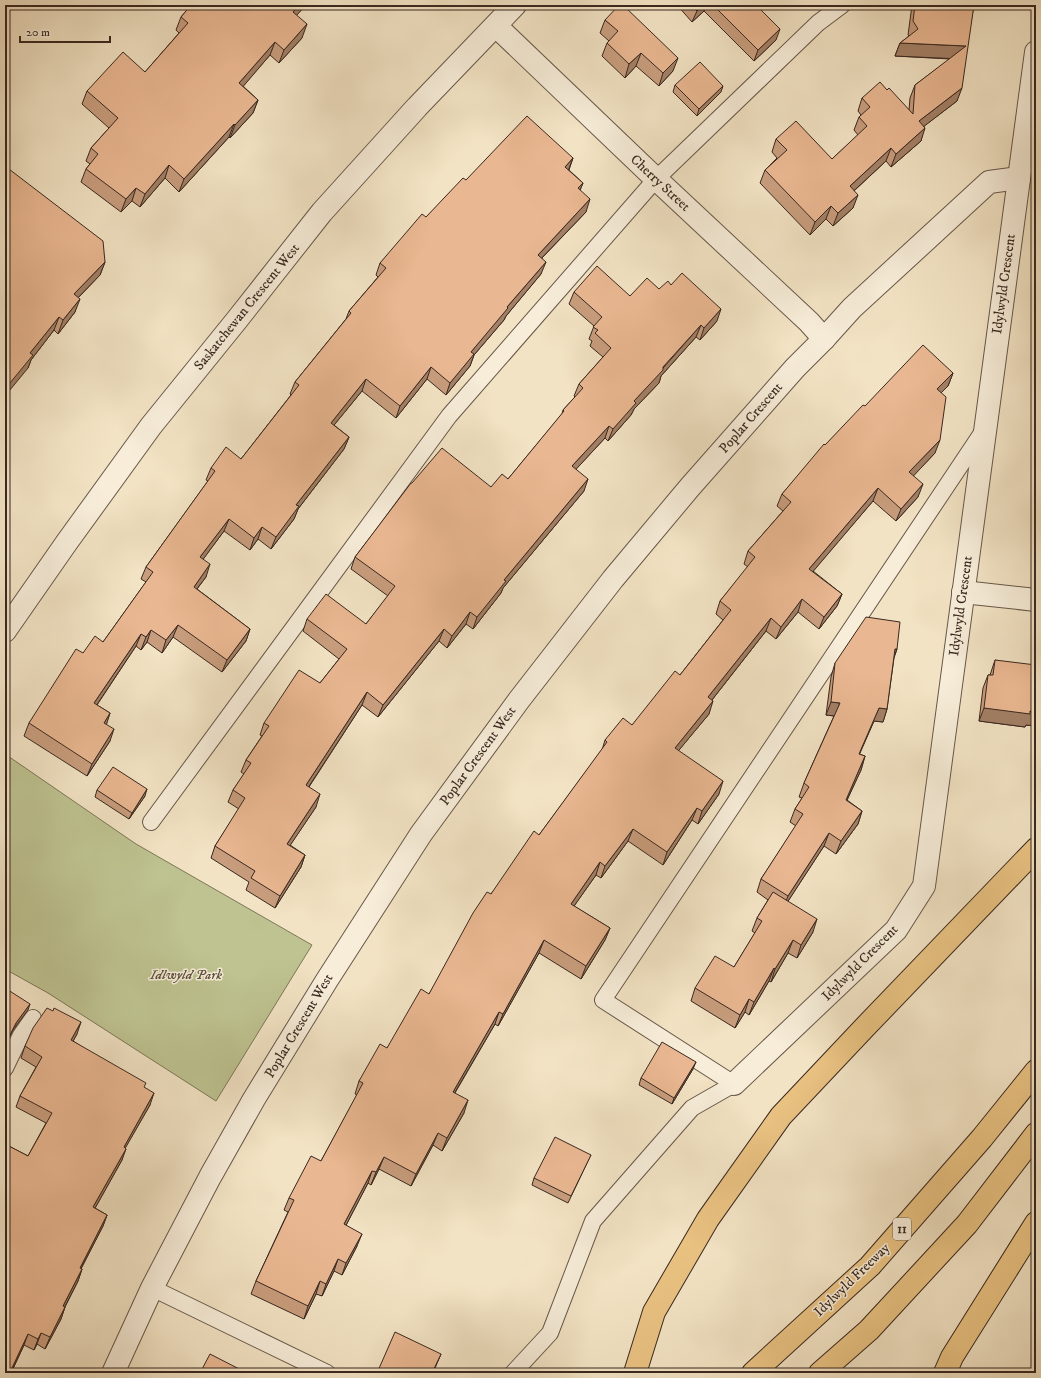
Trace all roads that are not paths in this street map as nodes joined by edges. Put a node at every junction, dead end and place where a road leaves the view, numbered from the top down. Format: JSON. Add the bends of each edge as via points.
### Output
{"nodes":[{"id":1,"x":516,"y":5,"type":"edge"},
{"id":2,"x":842,"y":5,"type":"edge"},
{"id":3,"x":496,"y":26,"type":"junction"},
{"id":4,"x":1036,"y":52,"type":"edge"},
{"id":5,"x":1032,"y":105,"type":"edge"},
{"id":6,"x":1019,"y":178,"type":"junction"},
{"id":7,"x":656,"y":180,"type":"junction"},
{"id":8,"x":824,"y":339,"type":"junction"},
{"id":9,"x":985,"y":429,"type":"junction"},
{"id":10,"x":963,"y":592,"type":"junction"},
{"id":11,"x":1036,"y":600,"type":"edge"},
{"id":12,"x":5,"y":631,"type":"edge"},
{"id":13,"x":519,"y":700,"type":"joint"},
{"id":14,"x":151,"y":822,"type":"dead end"},
{"id":15,"x":1036,"y":849,"type":"edge"},
{"id":16,"x":32,"y":1018,"type":"dead end"},
{"id":17,"x":5,"y":1068,"type":"edge"},
{"id":18,"x":1036,"y":1071,"type":"edge"},
{"id":19,"x":734,"y":1084,"type":"junction"},
{"id":20,"x":1036,"y":1134,"type":"edge"},
{"id":21,"x":1036,"y":1223,"type":"edge"},
{"id":22,"x":152,"y":1288,"type":"junction"},
{"id":23,"x":113,"y":1373,"type":"edge"},
{"id":24,"x":327,"y":1373,"type":"edge"},
{"id":25,"x":513,"y":1373,"type":"edge"},
{"id":26,"x":635,"y":1373,"type":"edge"},
{"id":27,"x":753,"y":1373,"type":"edge"},
{"id":28,"x":820,"y":1373,"type":"edge"},
{"id":29,"x":945,"y":1373,"type":"edge"}],
"edges":[{"from":1,"to":3,"type":"street","name":"Saskatchewan Crescent West"},
{"from":2,"to":7,"type":"lane","via":[[818,23]]},
{"from":3,"to":7,"type":"street","name":"Cherry Street"},
{"from":3,"to":12,"type":"street","name":"Saskatchewan Crescent West","via":[[417,107],[322,212],[151,426]]},
{"from":4,"to":5,"type":"street","name":"Idylwyld Crescent"},
{"from":5,"to":6,"type":"street","name":"Idylwyld Crescent"},
{"from":6,"to":8,"type":"street","name":"Poplar Crescent","via":[[989,182],[852,308]]},
{"from":6,"to":9,"type":"street","name":"Idylwyld Crescent"},
{"from":7,"to":8,"type":"street","name":"Cherry Street","via":[[809,322]]},
{"from":7,"to":14,"type":"lane","via":[[449,416]]},
{"from":8,"to":13,"type":"street","name":"Poplar Crescent","via":[[795,368],[690,487],[613,579]]},
{"from":9,"to":10,"type":"street","name":"Idylwyld Crescent"},
{"from":9,"to":19,"type":"lane","via":[[603,1000]]},
{"from":10,"to":11,"type":"street"},
{"from":10,"to":19,"type":"street","name":"Idylwyld Crescent","via":[[924,886],[896,930]]},
{"from":13,"to":22,"type":"street","name":"Poplar Crescent West","via":[[421,834],[326,980],[254,1099]]},
{"from":15,"to":26,"type":"highway","via":[[781,1116],[708,1219],[654,1312]]},
{"from":16,"to":17,"type":"lane"},
{"from":18,"to":27,"type":"highway","name":"Idylwyld Freeway","number":"11","via":[[982,1138],[870,1266]]},
{"from":19,"to":25,"type":"lane","via":[[692,1108],[593,1221],[550,1333]]},
{"from":20,"to":28,"type":"highway","via":[[967,1224],[869,1330]]},
{"from":21,"to":29,"type":"highway","via":[[952,1357]]},
{"from":22,"to":23,"type":"street","name":"Poplar Crescent West"},
{"from":22,"to":24,"type":"lane"}]}
